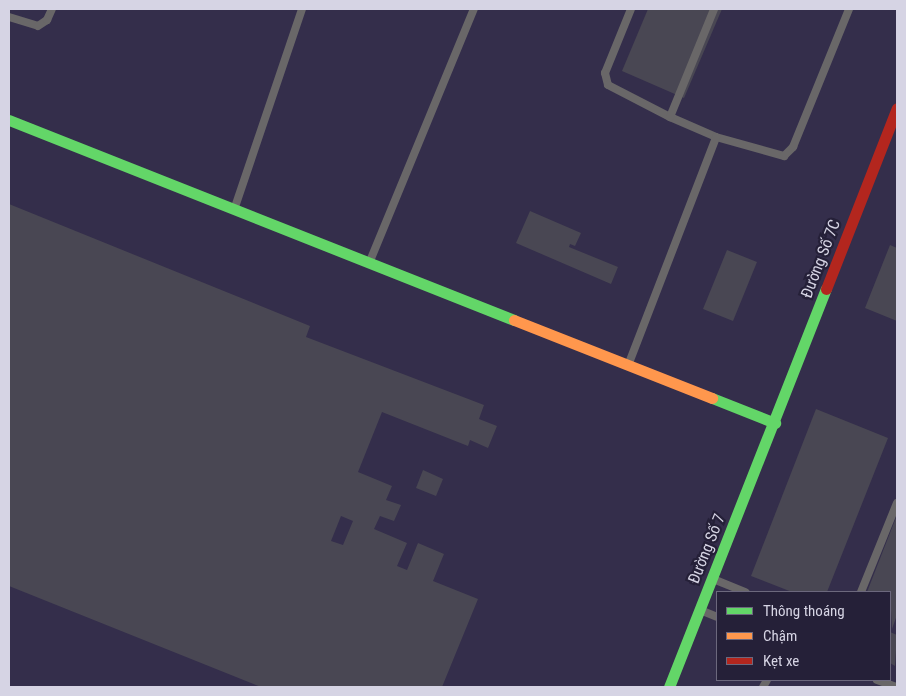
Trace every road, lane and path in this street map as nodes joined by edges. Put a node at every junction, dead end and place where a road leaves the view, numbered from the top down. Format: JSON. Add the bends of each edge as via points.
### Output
{"nodes":[{"id":1,"x":52,"y":9,"type":"edge"},
{"id":2,"x":302,"y":9,"type":"edge"},
{"id":3,"x":474,"y":9,"type":"edge"},
{"id":4,"x":631,"y":9,"type":"edge"},
{"id":5,"x":714,"y":9,"type":"edge"},
{"id":6,"x":849,"y":9,"type":"edge"},
{"id":7,"x":9,"y":17,"type":"edge"},
{"id":8,"x":897,"y":108,"type":"edge"},
{"id":9,"x":670,"y":118,"type":"junction"},
{"id":10,"x":9,"y":120,"type":"edge"},
{"id":11,"x":716,"y":137,"type":"junction"},
{"id":12,"x":234,"y":209,"type":"junction"},
{"id":13,"x":370,"y":262,"type":"junction"},
{"id":14,"x":628,"y":365,"type":"junction"},
{"id":15,"x":775,"y":423,"type":"junction"},
{"id":16,"x":897,"y":503,"type":"edge"},
{"id":17,"x":712,"y":579,"type":"junction"},
{"id":18,"x":743,"y":591,"type":"edge"},
{"id":19,"x":861,"y":591,"type":"edge"},
{"id":20,"x":700,"y":610,"type":"junction"},
{"id":21,"x":716,"y":617,"type":"edge"},
{"id":22,"x":880,"y":681,"type":"edge"},
{"id":23,"x":669,"y":687,"type":"edge"},
{"id":24,"x":896,"y":687,"type":"edge"}],
"edges":[{"from":1,"to":7,"type":"lane","via":[[47,20],[38,26]]},
{"from":2,"to":12,"type":"lane"},
{"from":3,"to":13,"type":"lane"},
{"from":4,"to":9,"type":"lane","via":[[605,80],[613,89]]},
{"from":5,"to":9,"type":"lane"},
{"from":6,"to":11,"type":"lane","via":[[793,147],[784,156]]},
{"from":8,"to":15,"type":"street","name":"Đường Số 7C"},
{"from":9,"to":11,"type":"lane"},
{"from":10,"to":12,"type":"street"},
{"from":11,"to":14,"type":"lane"},
{"from":12,"to":13,"type":"street"},
{"from":13,"to":14,"type":"street"},
{"from":14,"to":15,"type":"street"},
{"from":15,"to":17,"type":"street","name":"Đường Số 7"},
{"from":16,"to":19,"type":"lane"},
{"from":17,"to":18,"type":"lane"},
{"from":17,"to":20,"type":"street","name":"Đường Số 7"},
{"from":20,"to":21,"type":"lane"},
{"from":20,"to":23,"type":"street","name":"Đường Số 7"},
{"from":22,"to":24,"type":"lane"}]}
